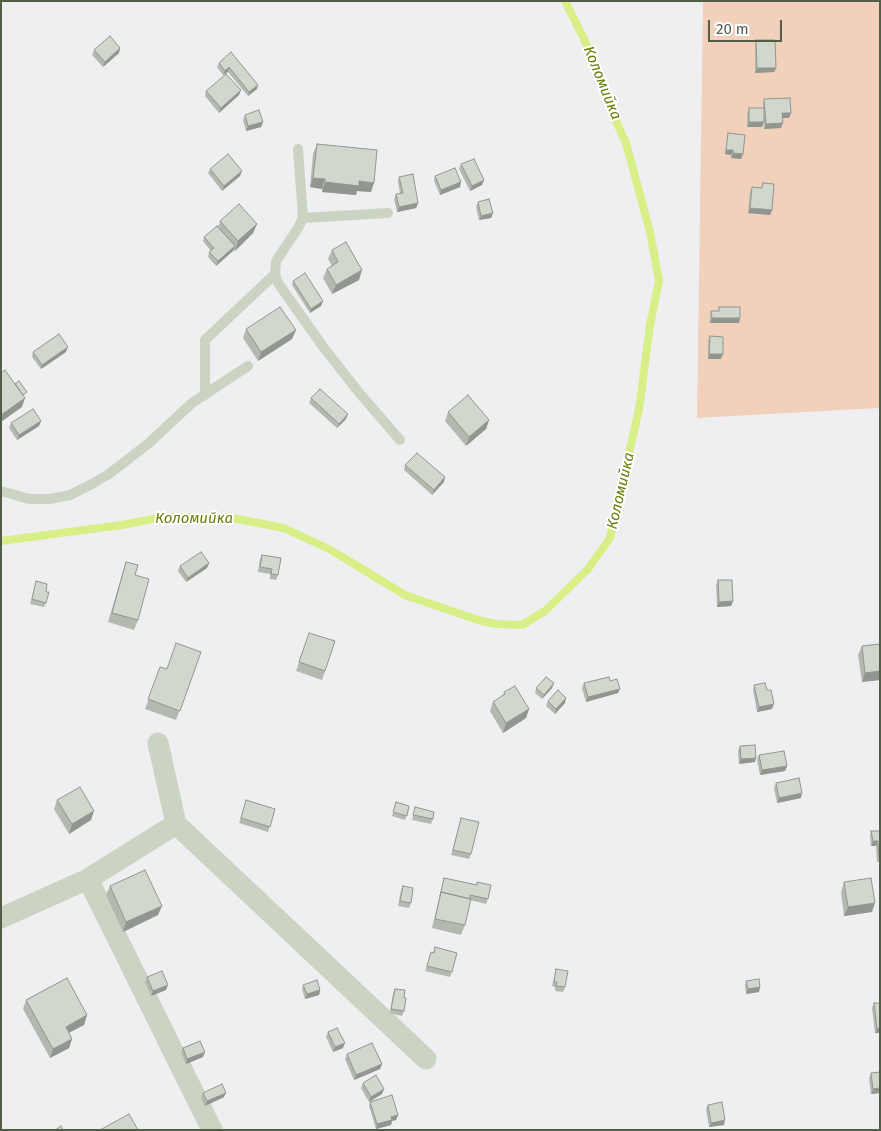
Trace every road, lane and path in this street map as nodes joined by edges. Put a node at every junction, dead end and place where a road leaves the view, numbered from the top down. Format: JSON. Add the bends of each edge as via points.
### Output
{"nodes":[{"id":1,"x":298,"y":148,"type":"dead end"},
{"id":2,"x":388,"y":213,"type":"dead end"},
{"id":3,"x":303,"y":218,"type":"junction"},
{"id":4,"x":275,"y":274,"type":"junction"},
{"id":5,"x":248,"y":366,"type":"dead end"},
{"id":6,"x":205,"y":395,"type":"junction"},
{"id":7,"x":400,"y":440,"type":"dead end"},
{"id":8,"x":1,"y":490,"type":"edge"},
{"id":9,"x":158,"y":743,"type":"dead end"},
{"id":10,"x":176,"y":824,"type":"junction"},
{"id":11,"x":88,"y":879,"type":"junction"},
{"id":12,"x":1,"y":918,"type":"edge"},
{"id":13,"x":426,"y":1059,"type":"dead end"},
{"id":14,"x":212,"y":1130,"type":"edge"}],
"edges":[{"from":1,"to":3,"type":"lane"},
{"from":2,"to":3,"type":"lane"},
{"from":3,"to":4,"type":"lane","via":[[276,261]]},
{"from":4,"to":6,"type":"lane","via":[[205,340]]},
{"from":4,"to":7,"type":"lane","via":[[324,348]]},
{"from":5,"to":6,"type":"lane"},
{"from":6,"to":8,"type":"lane","via":[[110,474],[90,486],[50,500],[30,499]]},
{"from":9,"to":10,"type":"street"},
{"from":10,"to":11,"type":"street"},
{"from":10,"to":13,"type":"street"},
{"from":11,"to":12,"type":"street"},
{"from":11,"to":14,"type":"street"}]}
